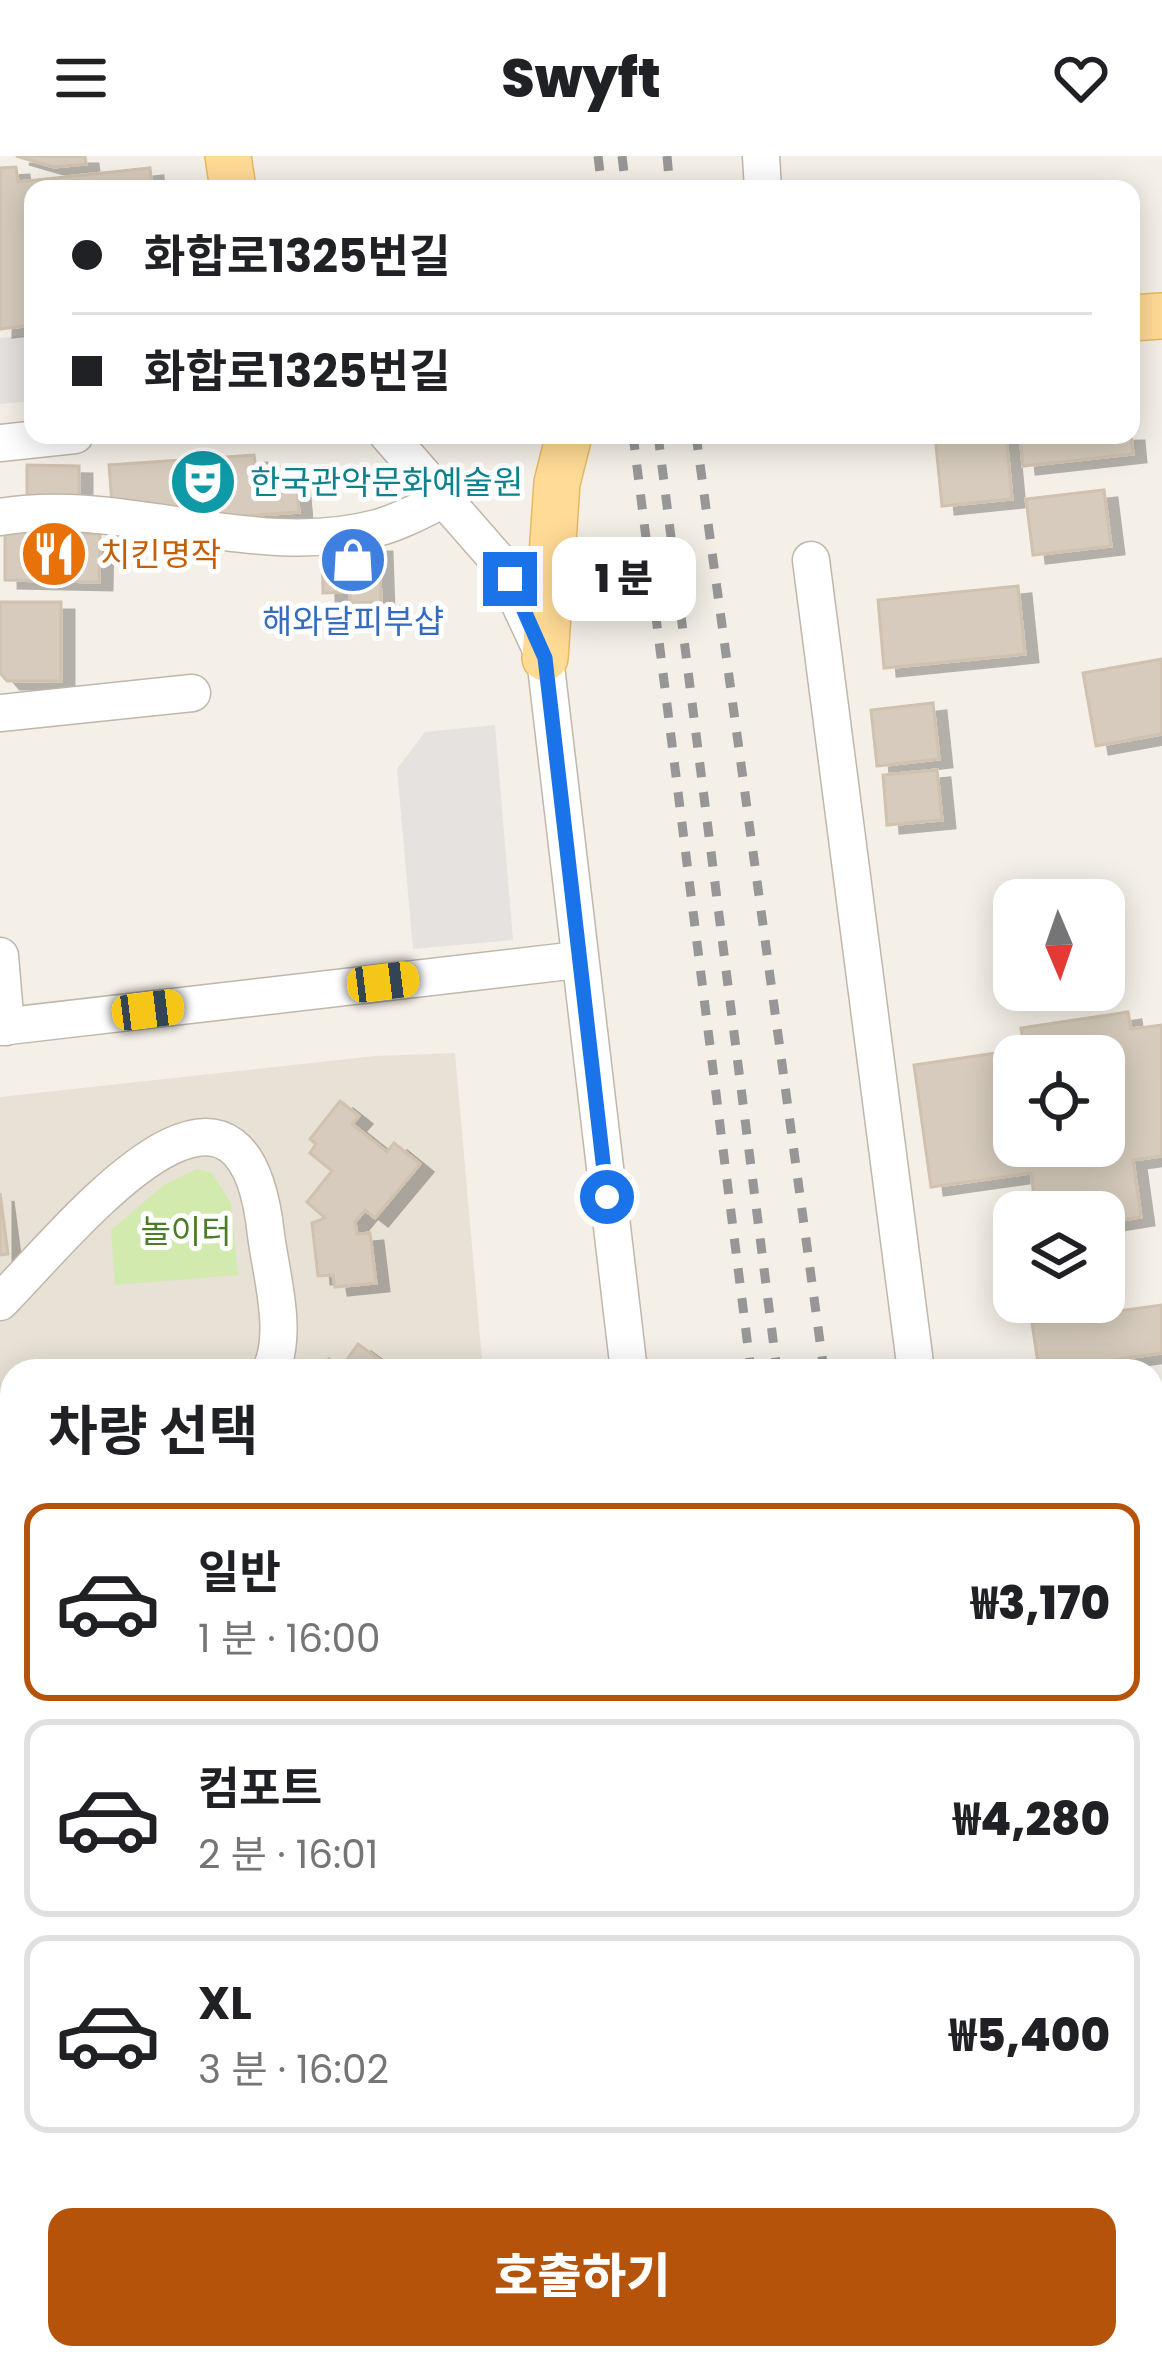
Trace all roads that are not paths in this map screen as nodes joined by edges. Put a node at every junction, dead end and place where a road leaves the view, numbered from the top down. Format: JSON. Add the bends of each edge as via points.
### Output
{"nodes":[{"id":1,"x":396,"y":444,"type":"edge"},
{"id":2,"x":567,"y":444,"type":"edge"},
{"id":3,"x":445,"y":500,"type":"junction"},
{"id":4,"x":0,"y":517,"type":"edge"},
{"id":5,"x":811,"y":560,"type":"dead end"},
{"id":6,"x":545,"y":658,"type":"junction"},
{"id":7,"x":192,"y":693,"type":"dead end"},
{"id":8,"x":0,"y":712,"type":"edge"},
{"id":9,"x":0,"y":956,"type":"edge"},
{"id":10,"x":577,"y":960,"type":"junction"},
{"id":11,"x":3,"y":1027,"type":"edge"},
{"id":12,"x":0,"y":1302,"type":"edge"},
{"id":13,"x":273,"y":1359,"type":"edge"},
{"id":14,"x":627,"y":1359,"type":"edge"},
{"id":15,"x":914,"y":1359,"type":"edge"}],
"edges":[{"from":1,"to":3,"type":"street"},
{"from":2,"to":6,"type":"main road"},
{"from":3,"to":4,"type":"street","via":[[353,532],[217,532],[78,512]]},
{"from":3,"to":6,"type":"street","via":[[501,564]]},
{"from":5,"to":15,"type":"street"},
{"from":6,"to":10,"type":"street"},
{"from":7,"to":8,"type":"street"},
{"from":9,"to":11,"type":"street"},
{"from":10,"to":11,"type":"street"},
{"from":10,"to":14,"type":"street"},
{"from":12,"to":13,"type":"street","via":[[140,1161],[186,1139],[224,1142],[246,1157],[262,1194],[278,1340]]}]}
